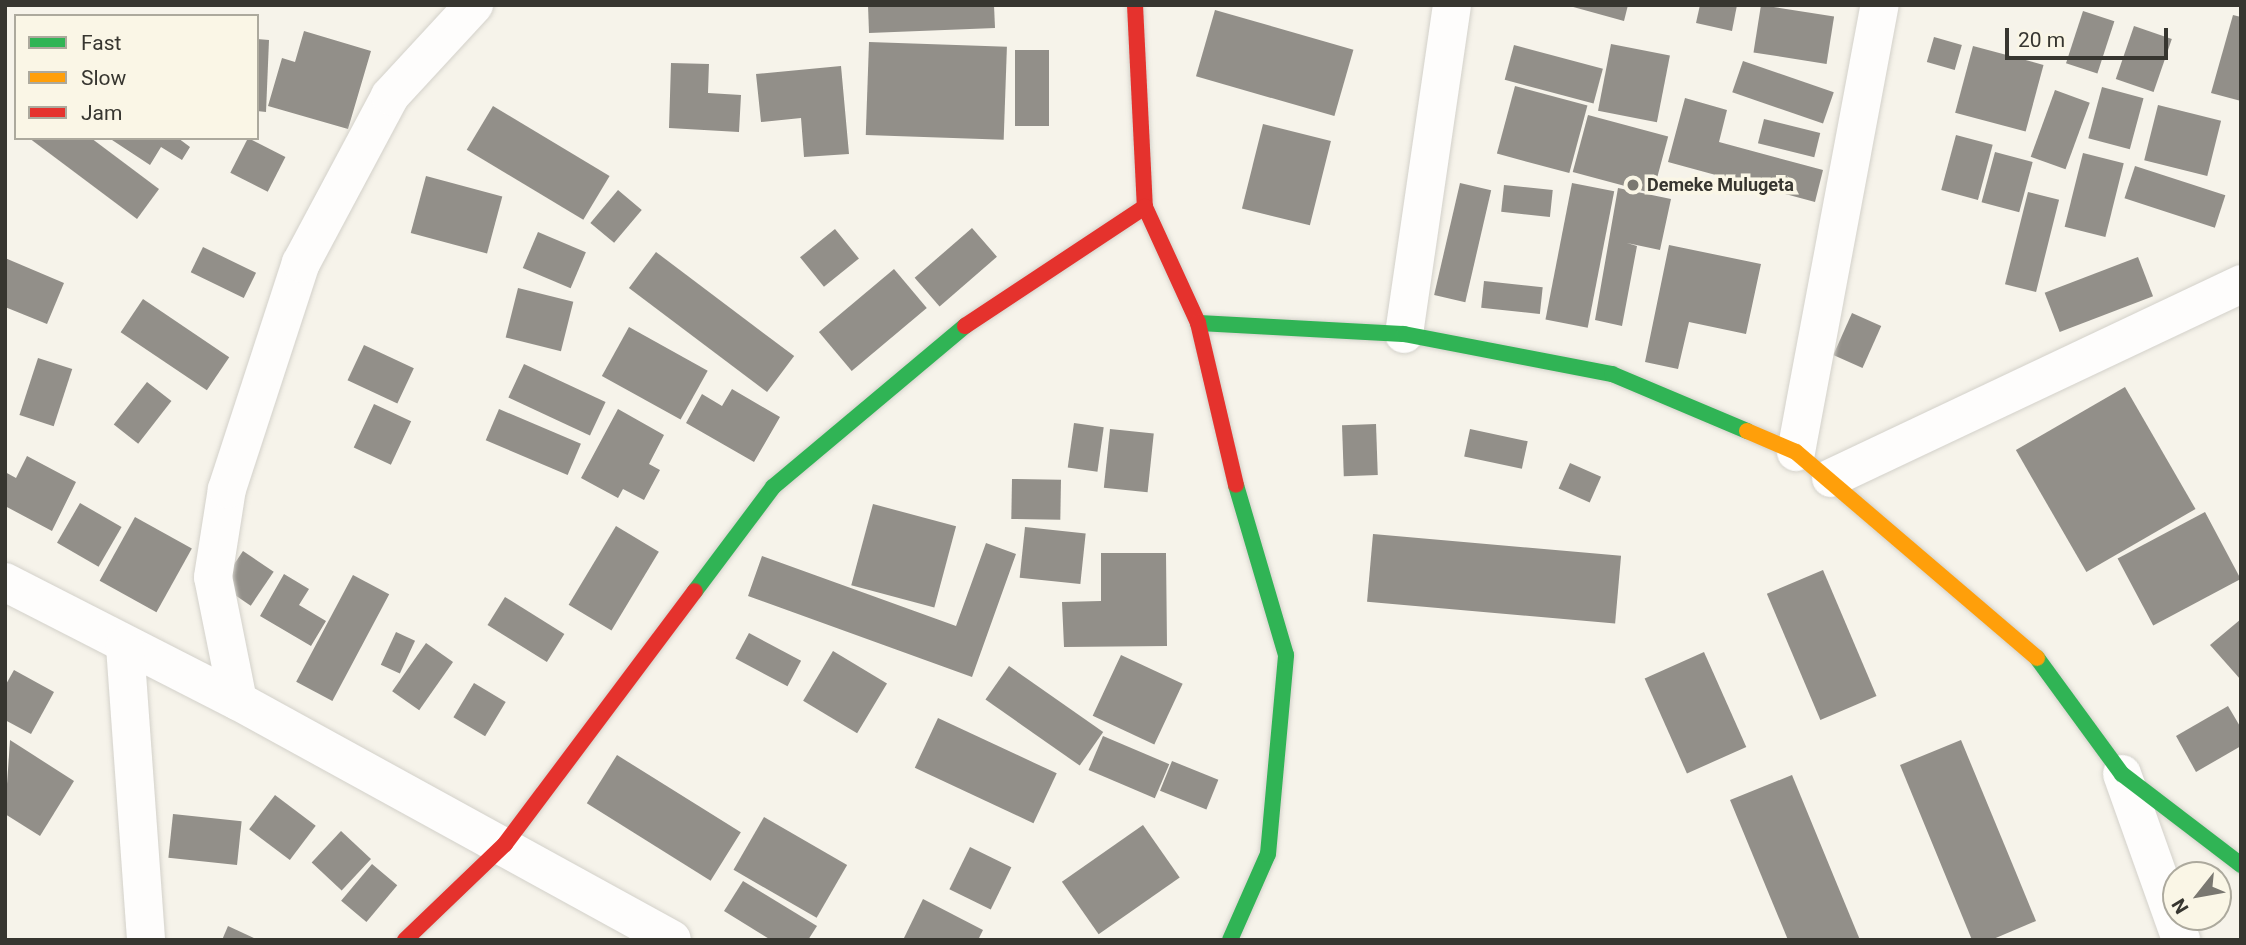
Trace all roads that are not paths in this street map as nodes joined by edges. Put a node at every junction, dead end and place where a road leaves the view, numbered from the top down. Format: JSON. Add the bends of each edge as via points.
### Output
{"nodes":[{"id":1,"x":474,"y":5,"type":"edge"},
{"id":2,"x":1135,"y":5,"type":"edge"},
{"id":3,"x":1452,"y":5,"type":"edge"},
{"id":4,"x":1880,"y":5,"type":"edge"},
{"id":5,"x":1145,"y":207,"type":"junction"},
{"id":6,"x":2241,"y":284,"type":"edge"},
{"id":7,"x":1198,"y":323,"type":"junction"},
{"id":8,"x":1404,"y":334,"type":"junction"},
{"id":9,"x":1796,"y":452,"type":"junction"},
{"id":10,"x":1831,"y":478,"type":"junction"},
{"id":11,"x":5,"y":582,"type":"edge"},
{"id":12,"x":125,"y":646,"type":"junction"},
{"id":13,"x":238,"y":701,"type":"junction"},
{"id":14,"x":2122,"y":774,"type":"junction"},
{"id":15,"x":505,"y":844,"type":"junction"},
{"id":16,"x":2241,"y":865,"type":"edge"},
{"id":17,"x":146,"y":940,"type":"edge"},
{"id":18,"x":405,"y":940,"type":"edge"},
{"id":19,"x":672,"y":940,"type":"edge"},
{"id":20,"x":1230,"y":940,"type":"edge"},
{"id":21,"x":2181,"y":940,"type":"edge"}],
"edges":[{"from":1,"to":13,"type":"street","via":[[390,96],[301,263],[227,489],[214,578]]},
{"from":2,"to":5,"type":"street"},
{"from":3,"to":8,"type":"street"},
{"from":4,"to":9,"type":"street"},
{"from":5,"to":7,"type":"street"},
{"from":5,"to":15,"type":"street","via":[[1001,298],[881,390],[773,487]]},
{"from":6,"to":10,"type":"street"},
{"from":7,"to":8,"type":"street"},
{"from":7,"to":20,"type":"street","via":[[1237,489],[1286,655],[1268,854]]},
{"from":8,"to":9,"type":"street","via":[[1612,374]]},
{"from":9,"to":10,"type":"street"},
{"from":10,"to":14,"type":"street","via":[[2025,642]]},
{"from":11,"to":12,"type":"street"},
{"from":12,"to":13,"type":"street"},
{"from":12,"to":17,"type":"street"},
{"from":13,"to":15,"type":"street"},
{"from":14,"to":16,"type":"street"},
{"from":14,"to":21,"type":"street"},
{"from":15,"to":18,"type":"street"},
{"from":15,"to":19,"type":"street"}]}
